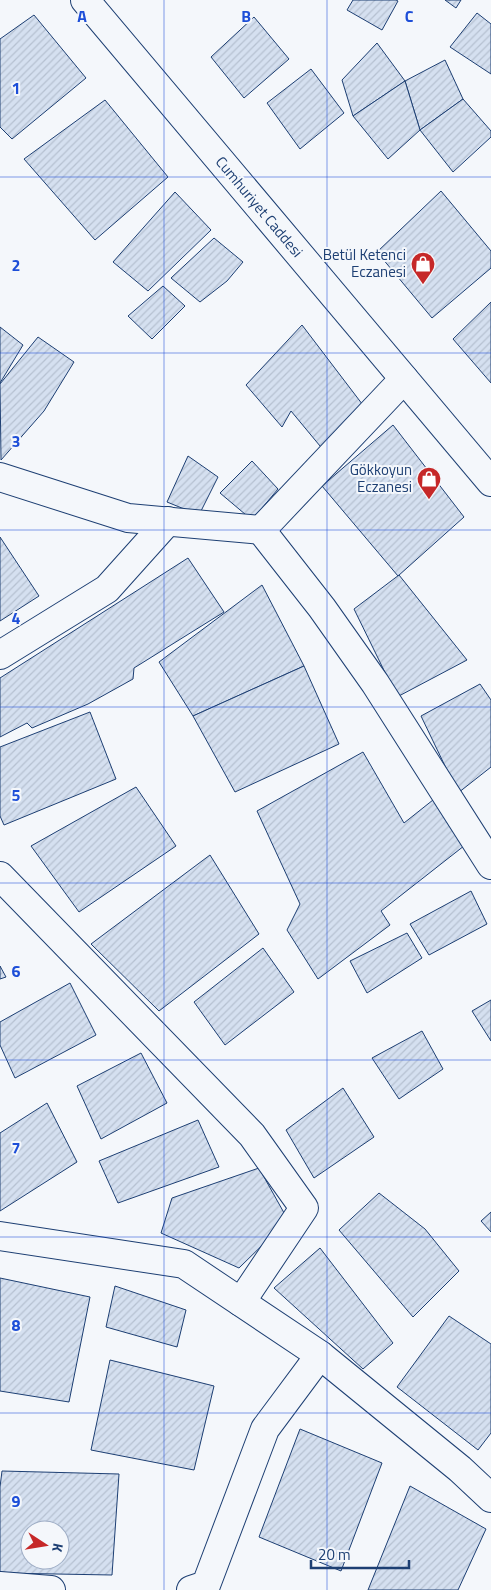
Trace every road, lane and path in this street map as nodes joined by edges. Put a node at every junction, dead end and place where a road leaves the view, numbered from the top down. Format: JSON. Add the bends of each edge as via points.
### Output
{"nodes":[{"id":1,"x":85,"y":0,"type":"edge"},
{"id":2,"x":404,"y":379,"type":"junction"},
{"id":3,"x":0,"y":477,"type":"edge"},
{"id":4,"x":491,"y":482,"type":"edge"},
{"id":5,"x":168,"y":521,"type":"junction"},
{"id":6,"x":261,"y":530,"type":"junction"},
{"id":7,"x":0,"y":655,"type":"edge"},
{"id":8,"x":491,"y":865,"type":"edge"},
{"id":9,"x":0,"y":876,"type":"edge"},
{"id":10,"x":0,"y":1236,"type":"edge"},
{"id":11,"x":241,"y":1302,"type":"junction"},
{"id":12,"x":320,"y":1355,"type":"junction"},
{"id":13,"x":491,"y":1498,"type":"edge"},
{"id":14,"x":0,"y":1586,"type":"edge"},
{"id":15,"x":51,"y":1590,"type":"edge"},
{"id":16,"x":191,"y":1590,"type":"edge"}],
"edges":[{"from":1,"to":2,"type":"street","name":"Cumhuriyet Caddesi"},
{"from":2,"to":4,"type":"street","name":"Cumhuriyet Caddesi"},
{"from":2,"to":6,"type":"street"},
{"from":3,"to":5,"type":"street","via":[[128,518]]},
{"from":5,"to":6,"type":"street"},
{"from":5,"to":7,"type":"street","via":[[107,589]]},
{"from":6,"to":8,"type":"street","via":[[375,683]]},
{"from":9,"to":11,"type":"street","via":[[252,1135],[304,1208]]},
{"from":10,"to":11,"type":"street","via":[[184,1264]]},
{"from":11,"to":12,"type":"street"},
{"from":12,"to":13,"type":"street"},
{"from":12,"to":16,"type":"street","via":[[265,1429],[206,1585]]},
{"from":14,"to":15,"type":"street"}]}
